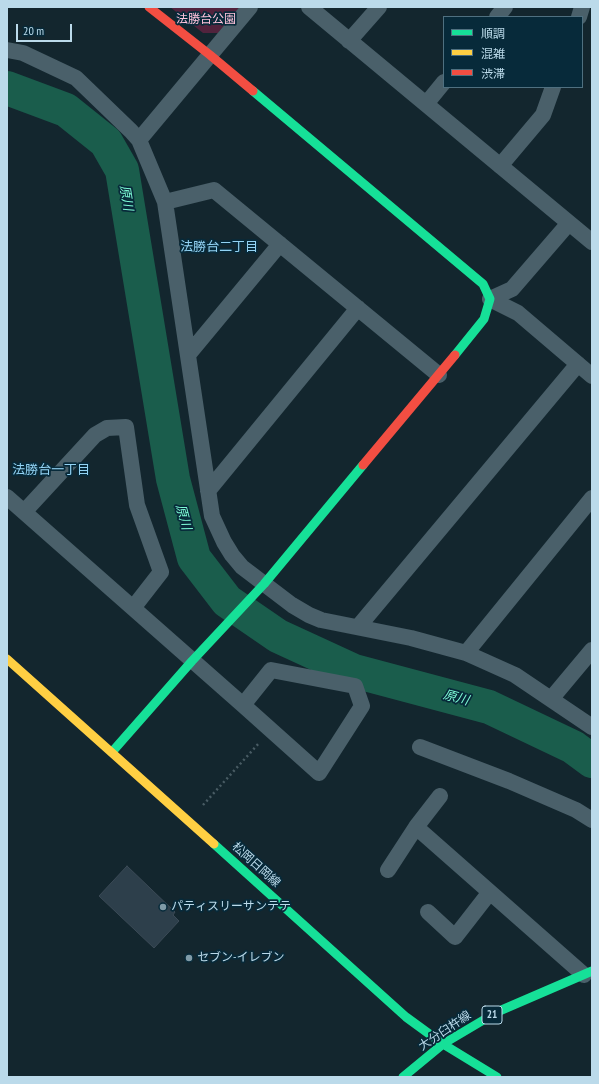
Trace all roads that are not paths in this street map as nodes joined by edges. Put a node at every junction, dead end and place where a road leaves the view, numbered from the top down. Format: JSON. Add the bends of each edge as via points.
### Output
{"nodes":[{"id":1,"x":149,"y":7,"type":"edge"},
{"id":2,"x":250,"y":7,"type":"edge"},
{"id":3,"x":308,"y":7,"type":"edge"},
{"id":4,"x":379,"y":7,"type":"edge"},
{"id":5,"x":505,"y":7,"type":"edge"},
{"id":6,"x":498,"y":16,"type":"edge"},
{"id":7,"x":349,"y":41,"type":"junction"},
{"id":8,"x":7,"y":50,"type":"edge"},
{"id":9,"x":210,"y":55,"type":"junction"},
{"id":10,"x":443,"y":83,"type":"edge"},
{"id":11,"x":553,"y":88,"type":"edge"},
{"id":12,"x":426,"y":104,"type":"junction"},
{"id":13,"x":139,"y":140,"type":"junction"},
{"id":14,"x":500,"y":166,"type":"junction"},
{"id":15,"x":165,"y":202,"type":"junction"},
{"id":16,"x":569,"y":223,"type":"junction"},
{"id":17,"x":592,"y":242,"type":"edge"},
{"id":18,"x":280,"y":244,"type":"junction"},
{"id":19,"x":490,"y":299,"type":"junction"},
{"id":20,"x":358,"y":308,"type":"junction"},
{"id":21,"x":188,"y":355,"type":"junction"},
{"id":22,"x":578,"y":364,"type":"junction"},
{"id":23,"x":439,"y":376,"type":"junction"},
{"id":24,"x":592,"y":376,"type":"edge"},
{"id":25,"x":208,"y":491,"type":"junction"},
{"id":26,"x":7,"y":497,"type":"edge"},
{"id":27,"x":592,"y":498,"type":"edge"},
{"id":28,"x":24,"y":512,"type":"junction"},
{"id":29,"x":264,"y":584,"type":"junction"},
{"id":30,"x":133,"y":608,"type":"junction"},
{"id":31,"x":358,"y":627,"type":"junction"},
{"id":32,"x":592,"y":650,"type":"edge"},
{"id":33,"x":466,"y":653,"type":"junction"},
{"id":34,"x":7,"y":659,"type":"edge"},
{"id":35,"x":192,"y":661,"type":"junction"},
{"id":36,"x":551,"y":700,"type":"junction"},
{"id":37,"x":243,"y":706,"type":"junction"},
{"id":38,"x":592,"y":727,"type":"edge"},
{"id":39,"x":420,"y":747,"type":"dead end"},
{"id":40,"x":112,"y":752,"type":"junction"},
{"id":41,"x":440,"y":796,"type":"dead end"},
{"id":42,"x":592,"y":820,"type":"edge"},
{"id":43,"x":416,"y":827,"type":"junction"},
{"id":44,"x":388,"y":870,"type":"dead end"},
{"id":45,"x":490,"y":892,"type":"junction"},
{"id":46,"x":428,"y":912,"type":"dead end"},
{"id":47,"x":588,"y":973,"type":"edge"},
{"id":48,"x":443,"y":1044,"type":"junction"},
{"id":49,"x":403,"y":1077,"type":"edge"},
{"id":50,"x":497,"y":1077,"type":"edge"}],
"edges":[{"from":1,"to":9,"type":"street"},
{"from":2,"to":9,"type":"street"},
{"from":3,"to":7,"type":"street"},
{"from":4,"to":7,"type":"street"},
{"from":5,"to":6,"type":"street"},
{"from":7,"to":12,"type":"street"},
{"from":8,"to":13,"type":"street","via":[[23,54],[76,78]]},
{"from":9,"to":13,"type":"street"},
{"from":9,"to":19,"type":"street","via":[[483,284]]},
{"from":10,"to":12,"type":"street"},
{"from":11,"to":14,"type":"street","via":[[543,115]]},
{"from":12,"to":14,"type":"street"},
{"from":13,"to":15,"type":"street"},
{"from":14,"to":16,"type":"street"},
{"from":15,"to":18,"type":"street","via":[[214,190]]},
{"from":15,"to":21,"type":"street"},
{"from":16,"to":17,"type":"street"},
{"from":16,"to":19,"type":"street","via":[[512,289]]},
{"from":18,"to":20,"type":"street"},
{"from":18,"to":21,"type":"street"},
{"from":19,"to":22,"type":"street","via":[[518,313]]},
{"from":19,"to":23,"type":"street","via":[[484,319]]},
{"from":20,"to":23,"type":"street"},
{"from":20,"to":25,"type":"street"},
{"from":21,"to":25,"type":"street"},
{"from":22,"to":24,"type":"street"},
{"from":22,"to":31,"type":"street"},
{"from":23,"to":29,"type":"street"},
{"from":25,"to":29,"type":"street","via":[[212,516],[224,542],[242,567]]},
{"from":26,"to":28,"type":"street"},
{"from":27,"to":33,"type":"street"},
{"from":28,"to":30,"type":"street"},
{"from":28,"to":30,"type":"street","via":[[95,434],[107,428],[126,427],[137,505],[161,572]]},
{"from":29,"to":31,"type":"street","via":[[309,615],[321,620]]},
{"from":29,"to":35,"type":"street"},
{"from":30,"to":35,"type":"street"},
{"from":31,"to":33,"type":"street"},
{"from":32,"to":36,"type":"street"},
{"from":33,"to":36,"type":"street","via":[[515,675]]},
{"from":34,"to":40,"type":"street","name":"松岡日岡線"},
{"from":35,"to":37,"type":"street"},
{"from":35,"to":40,"type":"street"},
{"from":36,"to":38,"type":"street"},
{"from":37,"to":37,"type":"street","via":[[320,773],[362,706],[355,686],[271,670]]},
{"from":39,"to":42,"type":"street","via":[[509,781],[576,810]]},
{"from":40,"to":48,"type":"street","name":"松岡日岡線","via":[[406,1017]]},
{"from":41,"to":43,"type":"street"},
{"from":43,"to":44,"type":"street"},
{"from":43,"to":45,"type":"street"},
{"from":45,"to":46,"type":"street","via":[[455,937]]},
{"from":45,"to":47,"type":"street"},
{"from":47,"to":48,"type":"street","name":"大分臼杵線","number":"21","via":[[497,1012]]},
{"from":48,"to":49,"type":"street","name":"大分臼杵線","number":"21"},
{"from":48,"to":50,"type":"street","name":"松岡日岡線"}]}
